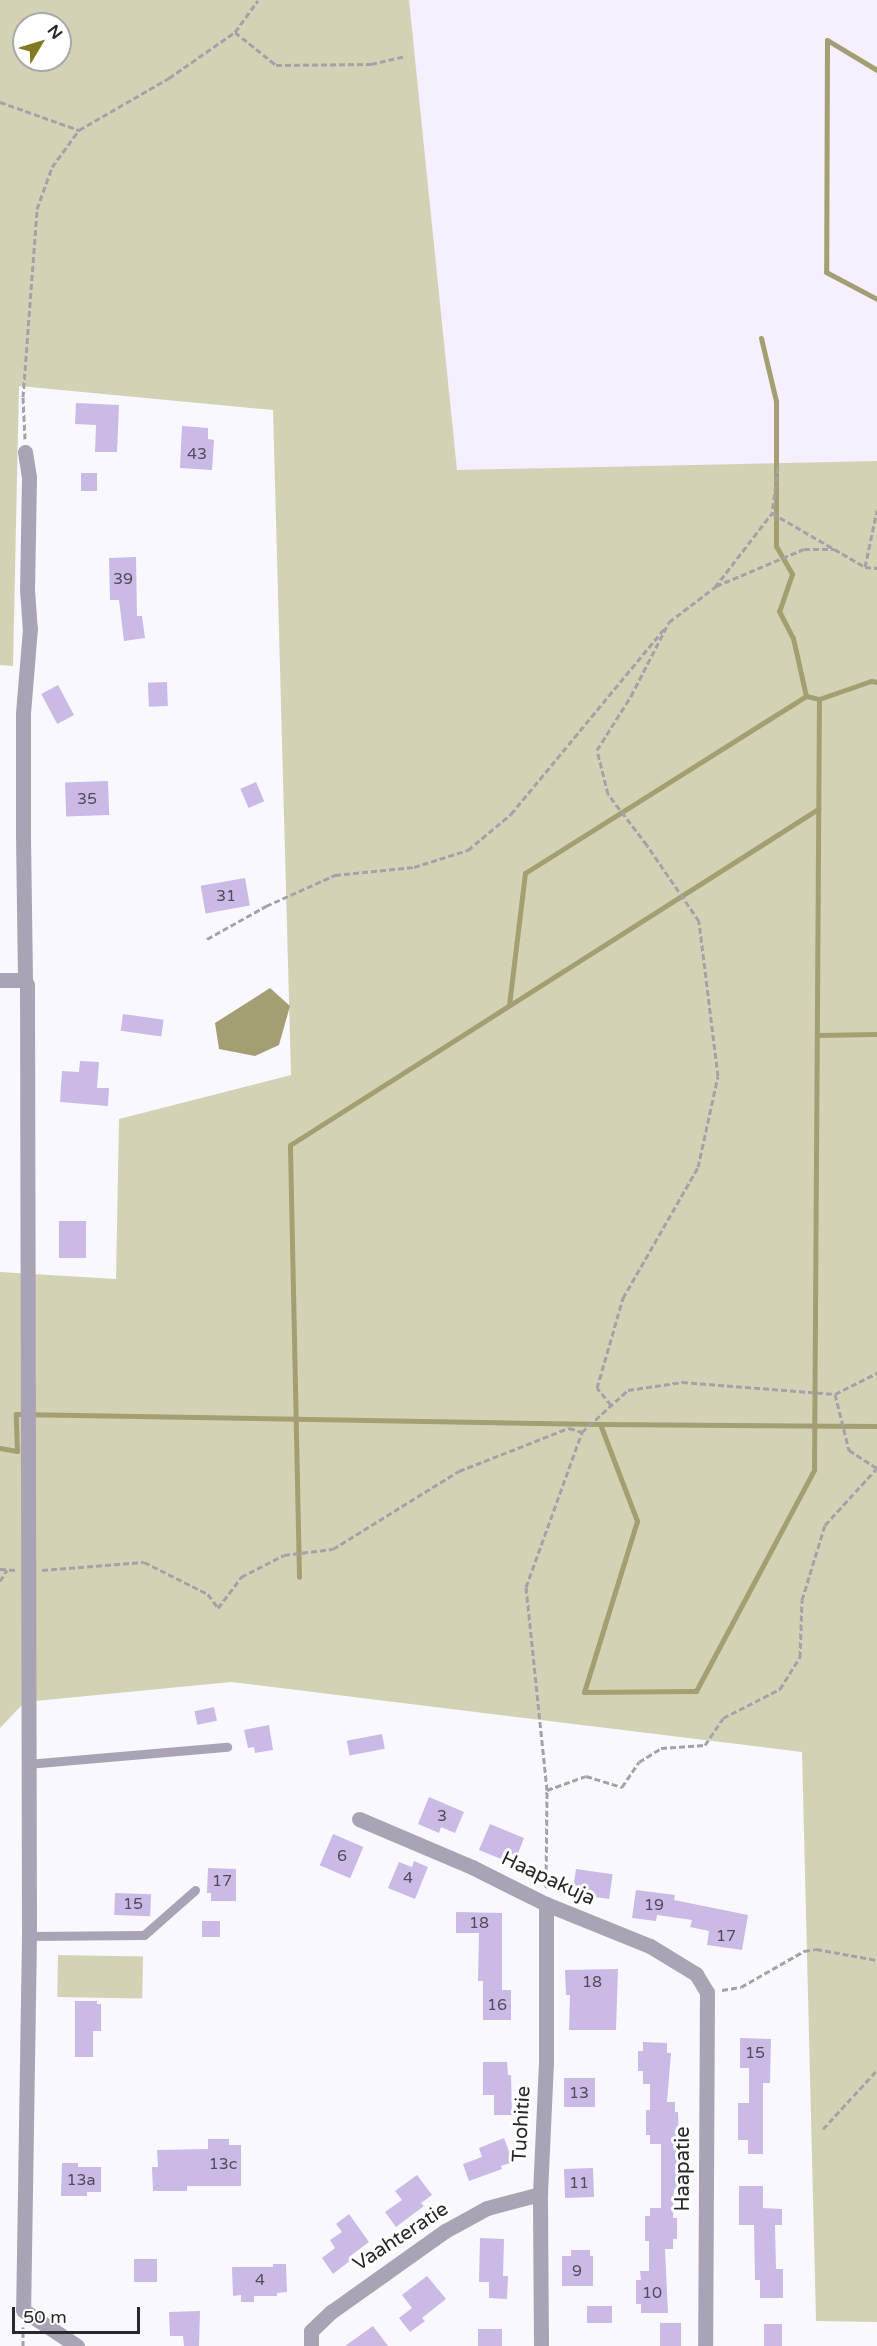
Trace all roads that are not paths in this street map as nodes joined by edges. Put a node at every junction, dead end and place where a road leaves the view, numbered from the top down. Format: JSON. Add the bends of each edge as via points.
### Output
{"nodes":[{"id":1,"x":26,"y":452,"type":"road end"},
{"id":2,"x":0,"y":980,"type":"edge"},
{"id":3,"x":25,"y":980,"type":"junction"},
{"id":4,"x":227,"y":1747,"type":"dead end"},
{"id":5,"x":27,"y":1764,"type":"junction"},
{"id":6,"x":359,"y":1819,"type":"dead end"},
{"id":7,"x":195,"y":1890,"type":"dead end"},
{"id":8,"x":546,"y":1904,"type":"junction"},
{"id":9,"x":29,"y":1936,"type":"junction"},
{"id":10,"x":707,"y":1992,"type":"joint"},
{"id":11,"x":540,"y":2194,"type":"junction"},
{"id":12,"x":77,"y":2346,"type":"edge"},
{"id":13,"x":311,"y":2346,"type":"edge"},
{"id":14,"x":541,"y":2346,"type":"edge"},
{"id":15,"x":705,"y":2346,"type":"edge"}],
"edges":[{"from":1,"to":3,"type":"street","via":[[30,628],[23,714]]},
{"from":2,"to":3,"type":"street"},
{"from":3,"to":5,"type":"street"},
{"from":4,"to":5,"type":"lane"},
{"from":5,"to":9,"type":"street"},
{"from":6,"to":8,"type":"street","name":"Haapakuja","via":[[472,1867]]},
{"from":7,"to":9,"type":"lane","via":[[144,1935]]},
{"from":8,"to":10,"type":"street","name":"Haapakuja","via":[[650,1946],[696,1974]]},
{"from":8,"to":11,"type":"street","name":"Tuohitie","via":[[546,2064]]},
{"from":9,"to":12,"type":"street","via":[[23,2310]]},
{"from":10,"to":15,"type":"street","name":"Haapatie"},
{"from":11,"to":13,"type":"street","name":"Vaahteratie","via":[[487,2208],[445,2231],[331,2312],[311,2331]]},
{"from":11,"to":14,"type":"street","name":"Tuohitie"}]}
